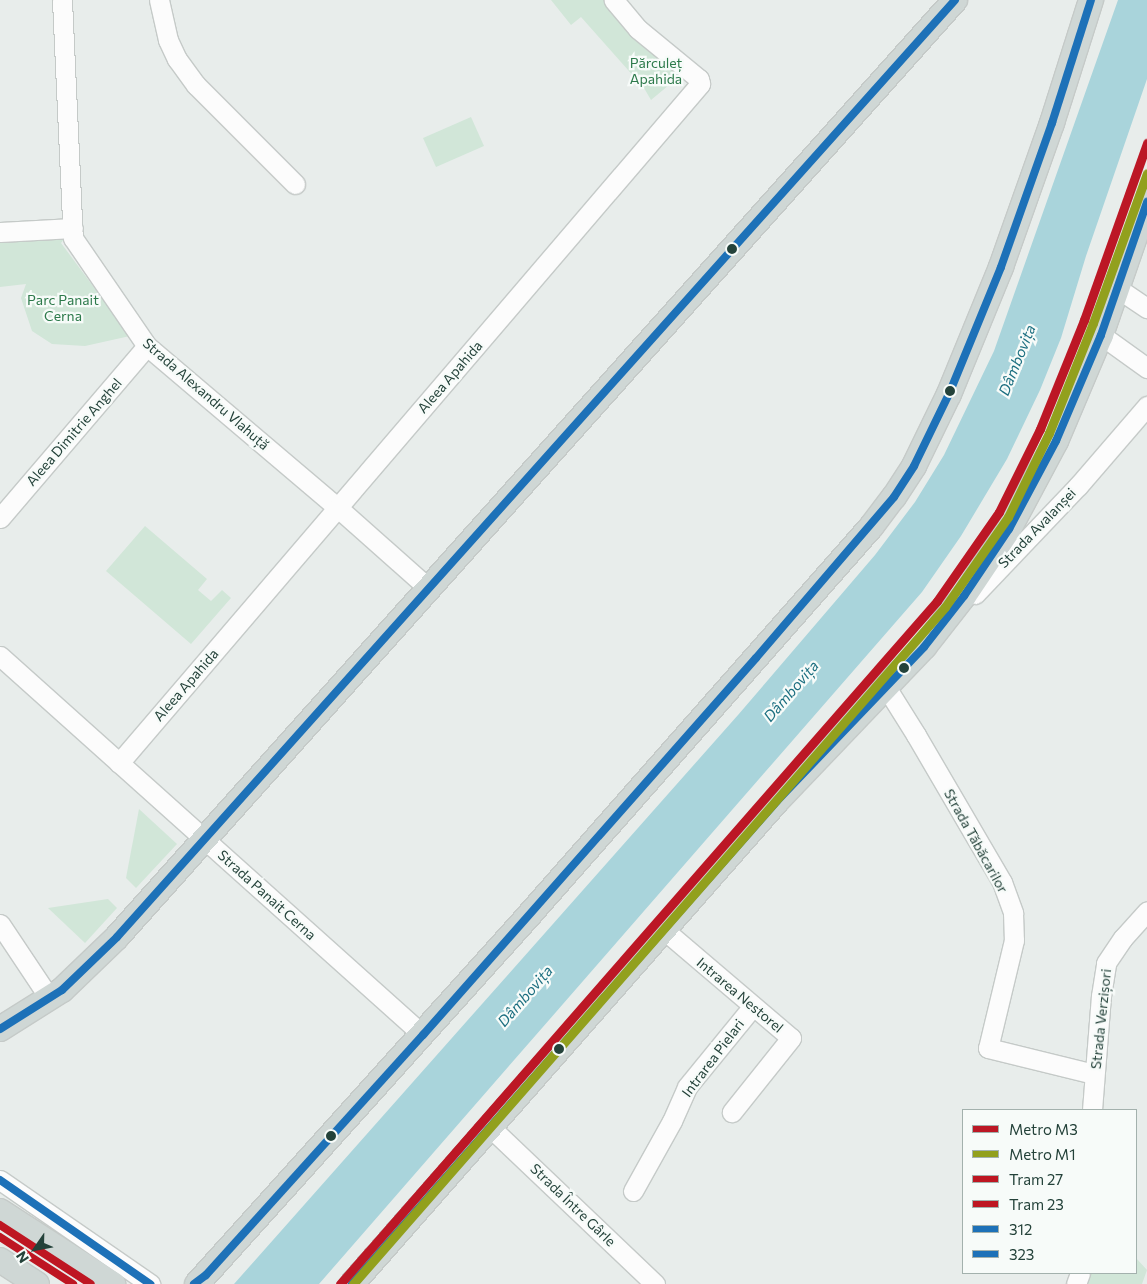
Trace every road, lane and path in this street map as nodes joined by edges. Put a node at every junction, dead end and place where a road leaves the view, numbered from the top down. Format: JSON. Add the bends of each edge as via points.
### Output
{"nodes":[{"id":1,"x":62,"y":0,"type":"edge"},
{"id":2,"x":159,"y":0,"type":"edge"},
{"id":3,"x":614,"y":0,"type":"edge"},
{"id":4,"x":954,"y":0,"type":"edge"},
{"id":5,"x":1091,"y":0,"type":"edge"},
{"id":6,"x":296,"y":184,"type":"dead end"},
{"id":7,"x":1147,"y":202,"type":"edge"},
{"id":8,"x":73,"y":228,"type":"junction"},
{"id":9,"x":0,"y":232,"type":"edge"},
{"id":10,"x":1117,"y":288,"type":"junction"},
{"id":11,"x":1147,"y":308,"type":"edge"},
{"id":12,"x":1101,"y":335,"type":"junction"},
{"id":13,"x":147,"y":346,"type":"junction"},
{"id":14,"x":1147,"y":368,"type":"edge"},
{"id":15,"x":1147,"y":406,"type":"edge"},
{"id":16,"x":338,"y":508,"type":"junction"},
{"id":17,"x":0,"y":518,"type":"edge"},
{"id":18,"x":428,"y":588,"type":"junction"},
{"id":19,"x":924,"y":647,"type":"junction"},
{"id":20,"x":0,"y":656,"type":"edge"},
{"id":21,"x":886,"y":687,"type":"junction"},
{"id":22,"x":119,"y":762,"type":"junction"},
{"id":23,"x":205,"y":838,"type":"junction"},
{"id":24,"x":1147,"y":911,"type":"edge"},
{"id":25,"x":0,"y":924,"type":"edge"},
{"id":26,"x":663,"y":929,"type":"junction"},
{"id":27,"x":50,"y":999,"type":"junction"},
{"id":28,"x":753,"y":1006,"type":"junction"},
{"id":29,"x":0,"y":1029,"type":"edge"},
{"id":30,"x":423,"y":1035,"type":"junction"},
{"id":31,"x":1094,"y":1074,"type":"junction"},
{"id":32,"x":1092,"y":1109,"type":"edge"},
{"id":33,"x":732,"y":1112,"type":"dead end"},
{"id":34,"x":490,"y":1127,"type":"junction"},
{"id":35,"x":0,"y":1180,"type":"edge"},
{"id":36,"x":633,"y":1191,"type":"dead end"},
{"id":37,"x":0,"y":1211,"type":"edge"},
{"id":38,"x":0,"y":1260,"type":"edge"},
{"id":39,"x":197,"y":1283,"type":"edge"},
{"id":40,"x":37,"y":1284,"type":"edge"},
{"id":41,"x":113,"y":1284,"type":"edge"},
{"id":42,"x":150,"y":1284,"type":"edge"},
{"id":43,"x":352,"y":1284,"type":"edge"},
{"id":44,"x":654,"y":1284,"type":"edge"}],
"edges":[{"from":1,"to":8,"type":"street","name":"Strada Alexandru Vlahuță"},
{"from":2,"to":6,"type":"street","via":[[176,60],[196,85]]},
{"from":3,"to":16,"type":"street","name":"Aleea Apahida","via":[[638,29],[699,79],[700,84]]},
{"from":4,"to":18,"type":"main road"},
{"from":5,"to":30,"type":"main road","via":[[1001,267],[949,394],[914,466],[894,498],[750,666]]},
{"from":7,"to":10,"type":"main road"},
{"from":8,"to":9,"type":"street"},
{"from":8,"to":13,"type":"street","name":"Strada Alexandru Vlahuță","via":[[73,238]]},
{"from":10,"to":11,"type":"street"},
{"from":10,"to":12,"type":"main road"},
{"from":12,"to":14,"type":"street"},
{"from":12,"to":19,"type":"main road","via":[[1056,441],[1009,530]]},
{"from":13,"to":16,"type":"street","name":"Strada Alexandru Vlahuță"},
{"from":13,"to":17,"type":"street","name":"Aleea Dimitrie Anghel"},
{"from":15,"to":19,"type":"street","name":"Strada Avalanșei","via":[[1078,486]]},
{"from":16,"to":18,"type":"street","name":"Strada Alexandru Vlahuță"},
{"from":16,"to":22,"type":"street","name":"Aleea Apahida"},
{"from":18,"to":23,"type":"main road"},
{"from":19,"to":21,"type":"main road"},
{"from":20,"to":22,"type":"street","name":"Strada Panait Cerna"},
{"from":21,"to":26,"type":"main road","via":[[777,801]]},
{"from":21,"to":31,"type":"street","name":"Strada Tăbăcarilor","via":[[1002,882],[1013,913],[1014,940],[988,1048]]},
{"from":22,"to":23,"type":"street","name":"Strada Panait Cerna"},
{"from":23,"to":27,"type":"main road","via":[[90,965]]},
{"from":23,"to":30,"type":"street","name":"Strada Panait Cerna"},
{"from":24,"to":31,"type":"street","name":"Strada Verzișori","via":[[1106,964]]},
{"from":25,"to":27,"type":"street"},
{"from":26,"to":28,"type":"street","name":"Intrarea Nestorel"},
{"from":26,"to":34,"type":"main road"},
{"from":27,"to":29,"type":"main road"},
{"from":28,"to":33,"type":"street","name":"Intrarea Nestorel","via":[[791,1038]]},
{"from":28,"to":36,"type":"street","name":"Intrarea Pielari","via":[[687,1087]]},
{"from":30,"to":39,"type":"main road"},
{"from":31,"to":32,"type":"street","name":"Strada Verzișori"},
{"from":34,"to":43,"type":"main road"},
{"from":34,"to":44,"type":"street","name":"Strada Între Gârle"},
{"from":35,"to":42,"type":"street"},
{"from":37,"to":41,"type":"main road"},
{"from":38,"to":40,"type":"main road"}]}
